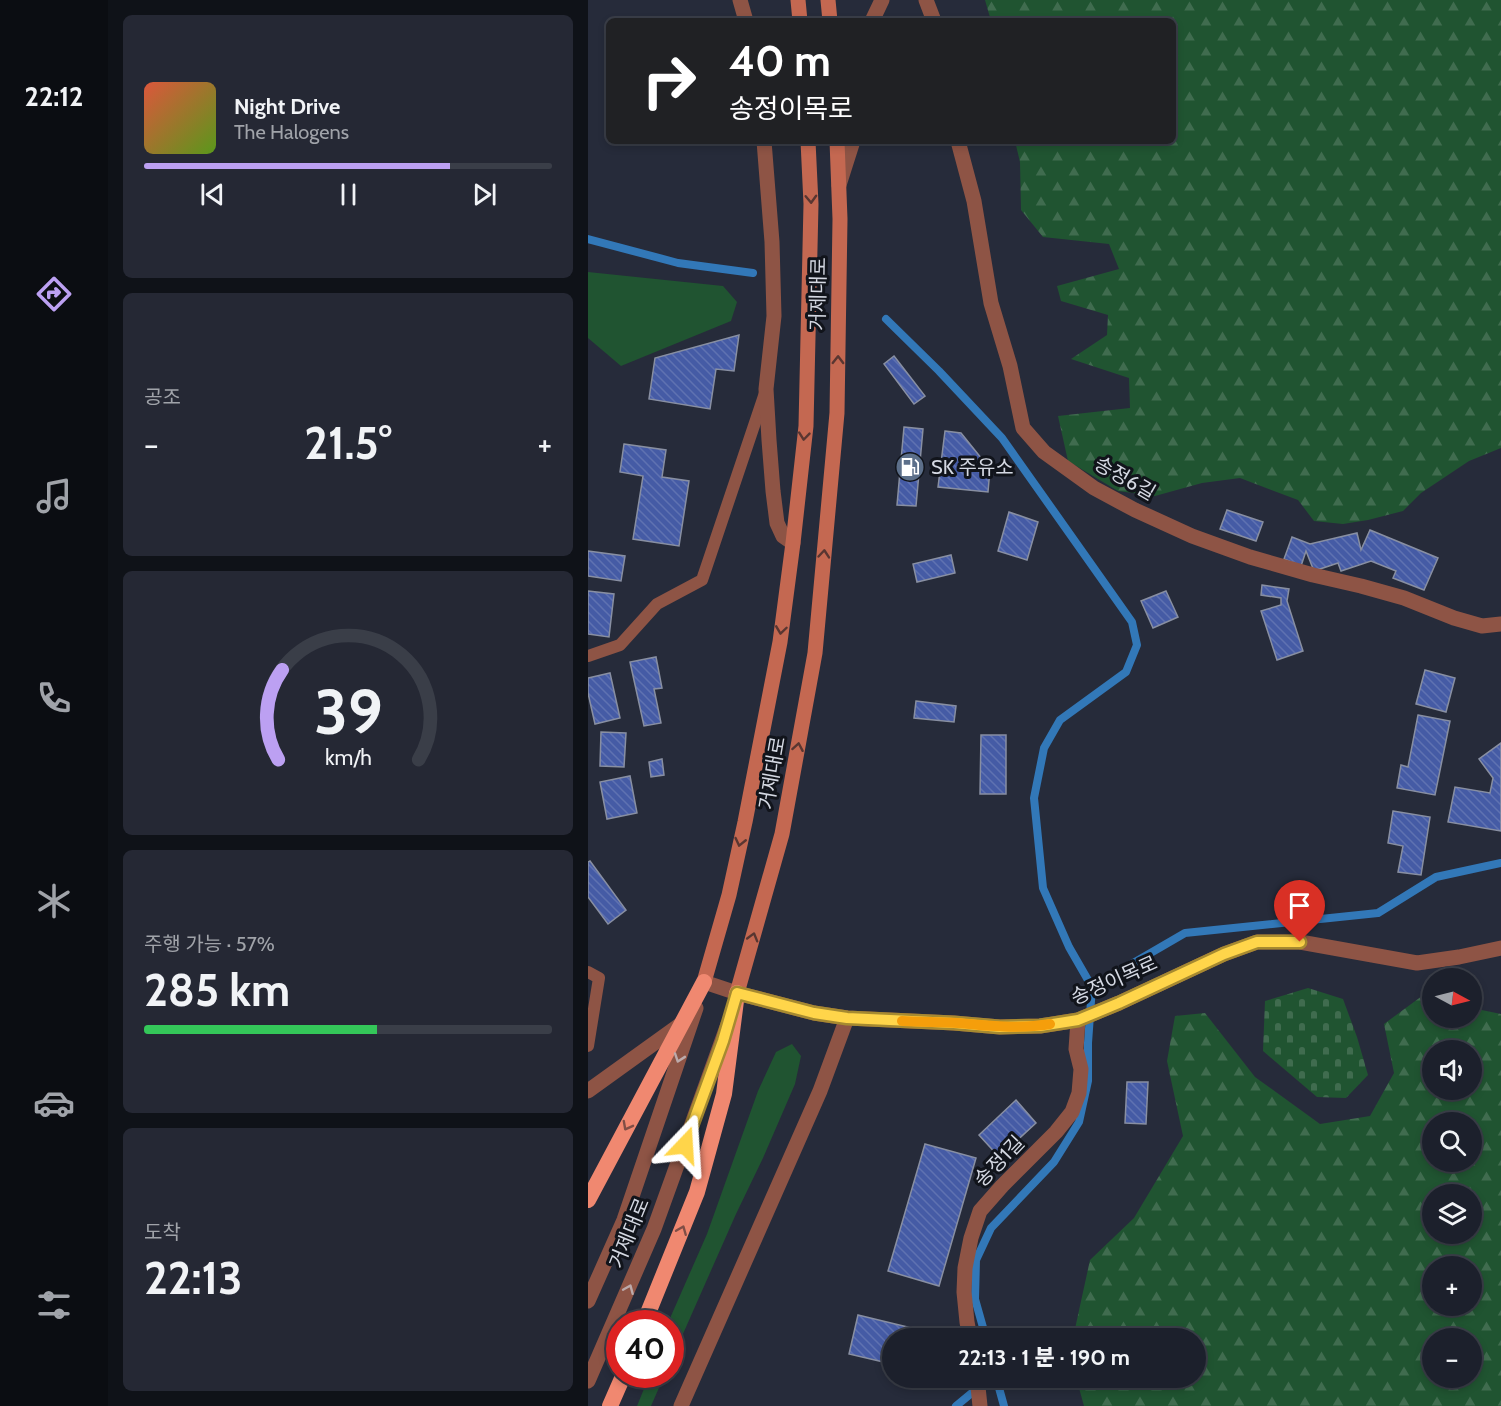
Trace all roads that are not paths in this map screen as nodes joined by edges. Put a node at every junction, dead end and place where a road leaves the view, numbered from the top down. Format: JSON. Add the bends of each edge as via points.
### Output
{"nodes":[{"id":1,"x":740,"y":0,"type":"edge"},
{"id":2,"x":798,"y":0,"type":"edge"},
{"id":3,"x":828,"y":0,"type":"edge"},
{"id":4,"x":882,"y":0,"type":"edge"},
{"id":5,"x":926,"y":0,"type":"edge"},
{"id":6,"x":745,"y":18,"type":"edge"},
{"id":7,"x":800,"y":18,"type":"edge"},
{"id":8,"x":830,"y":18,"type":"edge"},
{"id":9,"x":873,"y":18,"type":"edge"},
{"id":10,"x":933,"y":18,"type":"edge"},
{"id":11,"x":764,"y":144,"type":"edge"},
{"id":12,"x":808,"y":144,"type":"edge"},
{"id":13,"x":837,"y":144,"type":"edge"},
{"id":14,"x":852,"y":144,"type":"edge"},
{"id":15,"x":959,"y":144,"type":"edge"},
{"id":16,"x":839,"y":185,"type":"junction"},
{"id":17,"x":766,"y":389,"type":"junction"},
{"id":18,"x":793,"y":543,"type":"junction"},
{"id":19,"x":1501,"y":624,"type":"edge"},
{"id":20,"x":588,"y":656,"type":"edge"},
{"id":21,"x":1501,"y":948,"type":"edge"},
{"id":22,"x":588,"y":972,"type":"edge"},
{"id":23,"x":704,"y":982,"type":"junction"},
{"id":24,"x":737,"y":993,"type":"junction"},
{"id":25,"x":847,"y":1018,"type":"junction"},
{"id":26,"x":1078,"y":1020,"type":"junction"},
{"id":27,"x":681,"y":1024,"type":"junction"},
{"id":28,"x":588,"y":1046,"type":"edge"},
{"id":29,"x":588,"y":1091,"type":"edge"},
{"id":30,"x":588,"y":1200,"type":"edge"},
{"id":31,"x":588,"y":1301,"type":"edge"},
{"id":32,"x":649,"y":1310,"type":"edge"},
{"id":33,"x":968,"y":1328,"type":"edge"},
{"id":34,"x":588,"y":1381,"type":"edge"},
{"id":35,"x":618,"y":1388,"type":"edge"},
{"id":36,"x":978,"y":1388,"type":"edge"},
{"id":37,"x":980,"y":1405,"type":"edge"},
{"id":38,"x":610,"y":1406,"type":"edge"},
{"id":39,"x":681,"y":1406,"type":"edge"}],
"edges":[{"from":1,"to":6,"type":"street"},
{"from":2,"to":7,"type":"main road"},
{"from":3,"to":8,"type":"main road"},
{"from":4,"to":9,"type":"street"},
{"from":5,"to":10,"type":"street"},
{"from":11,"to":17,"type":"street","via":[[774,316]]},
{"from":12,"to":18,"type":"main road","name":"거제대로","one_way":true,"via":[[811,204],[806,426]]},
{"from":13,"to":16,"type":"main road","name":"거제대로"},
{"from":14,"to":16,"type":"street"},
{"from":15,"to":19,"type":"street","name":"송정6길","via":[[974,201],[991,303],[1023,428],[1044,452],[1094,488],[1192,536],[1250,557],[1404,598],[1482,626]]},
{"from":24,"to":16,"type":"main road","name":"거제대로","one_way":true,"via":[[782,834],[815,653],[837,413]]},
{"from":17,"to":18,"type":"street","via":[[777,523],[783,536]]},
{"from":17,"to":20,"type":"lane","via":[[702,580],[657,604],[620,645]]},
{"from":18,"to":23,"type":"main road","name":"거제대로","one_way":true,"via":[[780,642],[745,822]]},
{"from":21,"to":26,"type":"street","name":"송정이목로","via":[[1417,963],[1300,942],[1257,942]]},
{"from":22,"to":28,"type":"lane","via":[[599,978]]},
{"from":23,"to":24,"type":"street","name":"송정이목로"},
{"from":23,"to":27,"type":"highway"},
{"from":23,"to":31,"type":"street","name":"거제대로","one_way":true,"via":[[624,1220]]},
{"from":24,"to":25,"type":"street","name":"송정이목로"},
{"from":32,"to":24,"type":"highway","one_way":true,"via":[[697,1192],[724,1094]]},
{"from":34,"to":24,"type":"street","name":"거제대로","one_way":true,"via":[[654,1229]]},
{"from":25,"to":26,"type":"street","name":"송정이목로","via":[[1000,1027]]},
{"from":25,"to":39,"type":"street","via":[[816,1102]]},
{"from":26,"to":33,"type":"street","name":"송정1길","via":[[1076,1049],[1081,1069],[1072,1112],[980,1211],[970,1238],[964,1292]]},
{"from":27,"to":29,"type":"street"},
{"from":27,"to":30,"type":"highway","one_way":true},
{"from":35,"to":38,"type":"highway"},
{"from":36,"to":37,"type":"street"}]}
